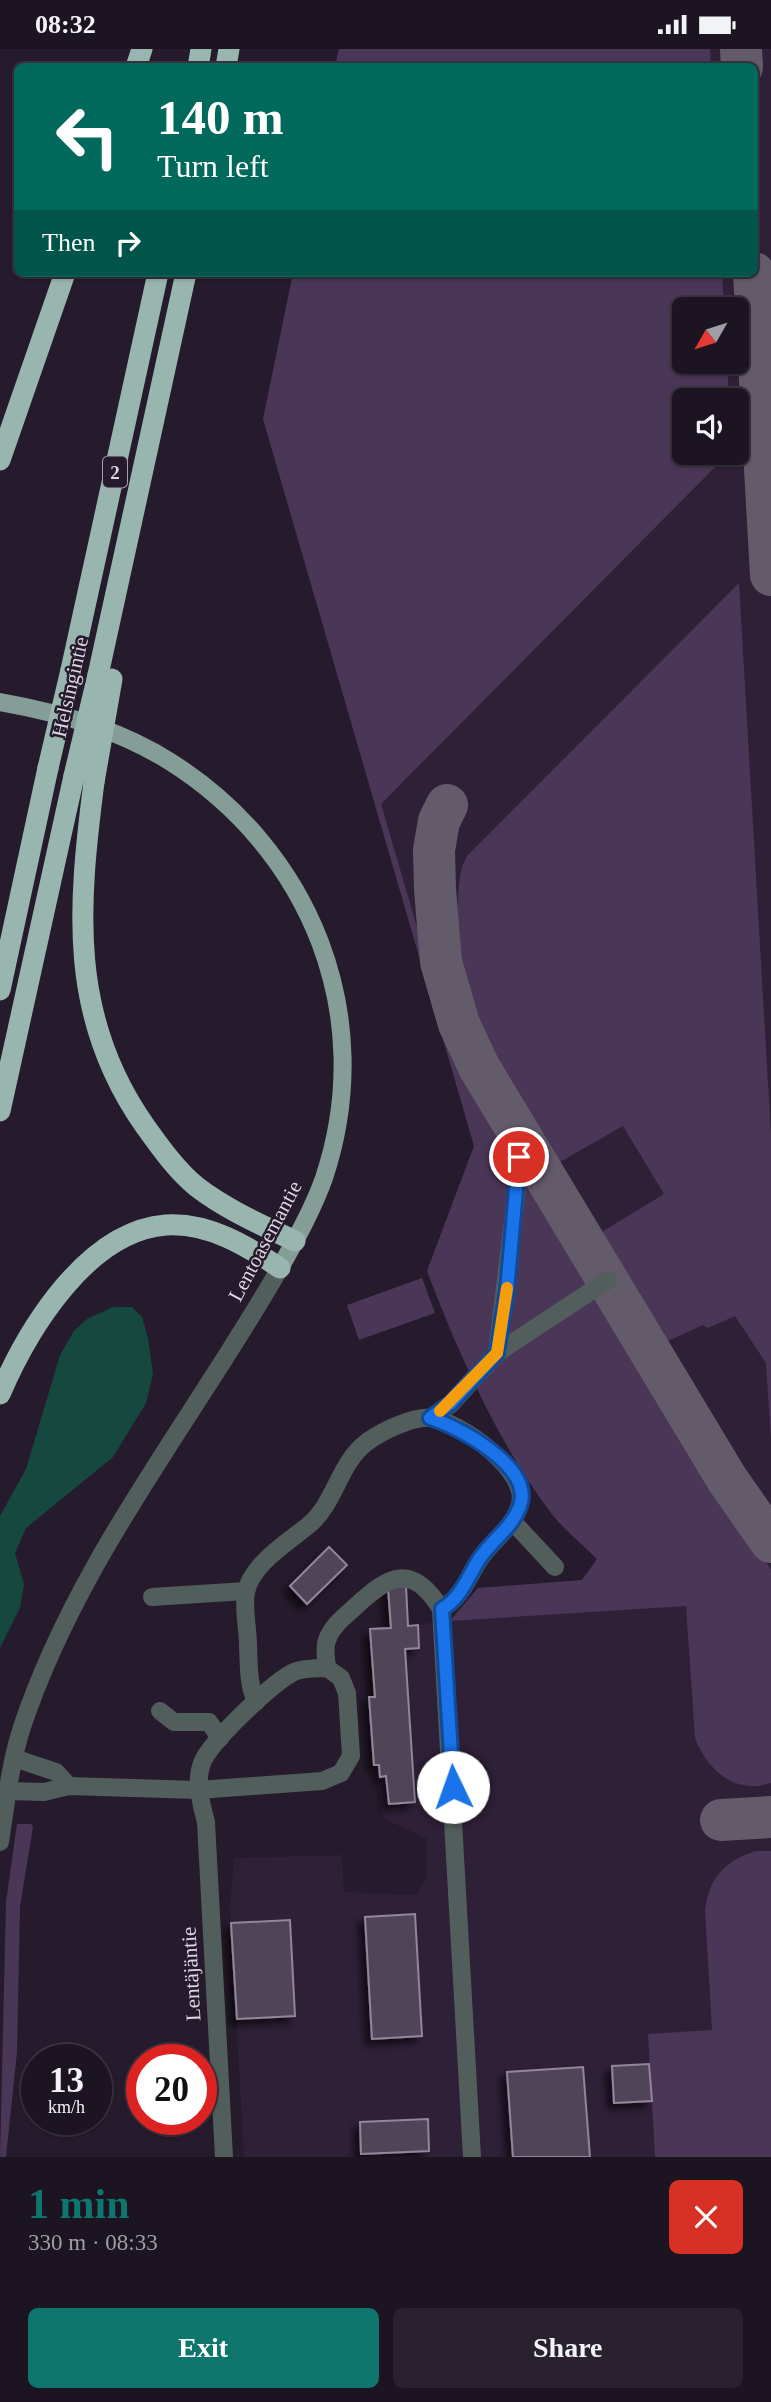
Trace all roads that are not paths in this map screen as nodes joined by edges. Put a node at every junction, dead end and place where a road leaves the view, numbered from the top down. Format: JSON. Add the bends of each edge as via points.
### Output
{"nodes":[{"id":1,"x":64,"y":277,"type":"edge"},
{"id":2,"x":157,"y":277,"type":"edge"},
{"id":3,"x":185,"y":277,"type":"edge"},
{"id":4,"x":0,"y":460,"type":"edge"},
{"id":5,"x":0,"y":702,"type":"edge"},
{"id":6,"x":84,"y":779,"type":"junction"},
{"id":7,"x":0,"y":990,"type":"edge"},
{"id":8,"x":0,"y":1111,"type":"edge"},
{"id":9,"x":520,"y":1135,"type":"dead end"},
{"id":10,"x":295,"y":1241,"type":"junction"},
{"id":11,"x":280,"y":1268,"type":"junction"},
{"id":12,"x":608,"y":1280,"type":"dead end"},
{"id":13,"x":497,"y":1353,"type":"junction"},
{"id":14,"x":0,"y":1394,"type":"edge"},
{"id":15,"x":430,"y":1418,"type":"junction"},
{"id":16,"x":513,"y":1522,"type":"junction"},
{"id":17,"x":555,"y":1567,"type":"dead end"},
{"id":18,"x":246,"y":1591,"type":"junction"},
{"id":19,"x":152,"y":1597,"type":"dead end"},
{"id":20,"x":442,"y":1609,"type":"junction"},
{"id":21,"x":327,"y":1668,"type":"junction"},
{"id":22,"x":256,"y":1702,"type":"junction"},
{"id":23,"x":160,"y":1711,"type":"dead end"},
{"id":24,"x":220,"y":1738,"type":"junction"},
{"id":25,"x":14,"y":1758,"type":"junction"},
{"id":26,"x":69,"y":1786,"type":"junction"},
{"id":27,"x":198,"y":1790,"type":"junction"},
{"id":28,"x":7,"y":1791,"type":"junction"},
{"id":29,"x":0,"y":1842,"type":"edge"},
{"id":30,"x":224,"y":2157,"type":"edge"},
{"id":31,"x":472,"y":2157,"type":"edge"}],
"edges":[{"from":1,"to":4,"type":"highway"},
{"from":2,"to":7,"type":"highway","name":"Helsingintie","number":"2","bridge":true},
{"from":3,"to":6,"type":"highway","name":"Helsingintie","number":"2","bridge":true},
{"from":5,"to":10,"type":"main road","name":"Lentoasemantie","via":[[43,710],[119,736],[167,759],[250,826],[303,901],[332,977],[343,1056],[337,1122],[324,1178]]},
{"from":6,"to":8,"type":"highway","name":"Helsingintie","number":"2"},
{"from":6,"to":10,"type":"highway","via":[[87,992],[113,1070],[161,1149],[196,1186],[230,1209]]},
{"from":9,"to":13,"type":"street","via":[[513,1235]]},
{"from":10,"to":11,"type":"main road","name":"Lentoasemantie"},
{"from":11,"to":14,"type":"highway","via":[[228,1238],[187,1227],[166,1225],[122,1239],[100,1252],[61,1293]]},
{"from":11,"to":25,"type":"street","name":"Lentoasemantie","via":[[110,1540],[63,1625]]},
{"from":12,"to":13,"type":"street"},
{"from":13,"to":15,"type":"street","via":[[451,1403]]},
{"from":15,"to":16,"type":"street","via":[[453,1425],[504,1462],[519,1483],[521,1502]]},
{"from":15,"to":18,"type":"street","via":[[399,1426],[369,1441],[349,1458],[313,1522],[275,1550]]},
{"from":16,"to":17,"type":"street"},
{"from":16,"to":20,"type":"street","via":[[481,1556],[456,1599]]},
{"from":18,"to":19,"type":"street"},
{"from":18,"to":22,"type":"street","via":[[250,1688]]},
{"from":20,"to":21,"type":"street","via":[[422,1584],[407,1577],[391,1578],[336,1625],[326,1642]]},
{"from":20,"to":31,"type":"street"},
{"from":21,"to":22,"type":"street","via":[[297,1670]]},
{"from":21,"to":27,"type":"street","via":[[341,1678],[347,1693],[351,1756],[341,1773],[297,1784]]},
{"from":22,"to":24,"type":"street"},
{"from":23,"to":24,"type":"street","via":[[174,1722],[209,1722]]},
{"from":24,"to":27,"type":"street","via":[[202,1763]]},
{"from":25,"to":26,"type":"street","via":[[56,1772]]},
{"from":25,"to":28,"type":"street","name":"Lentoasemantie"},
{"from":26,"to":27,"type":"street"},
{"from":26,"to":28,"type":"street","via":[[44,1792]]},
{"from":27,"to":30,"type":"street","name":"Lentäjäntie","via":[[205,1822]]},
{"from":28,"to":29,"type":"street","name":"Lentoasemantie"}]}
